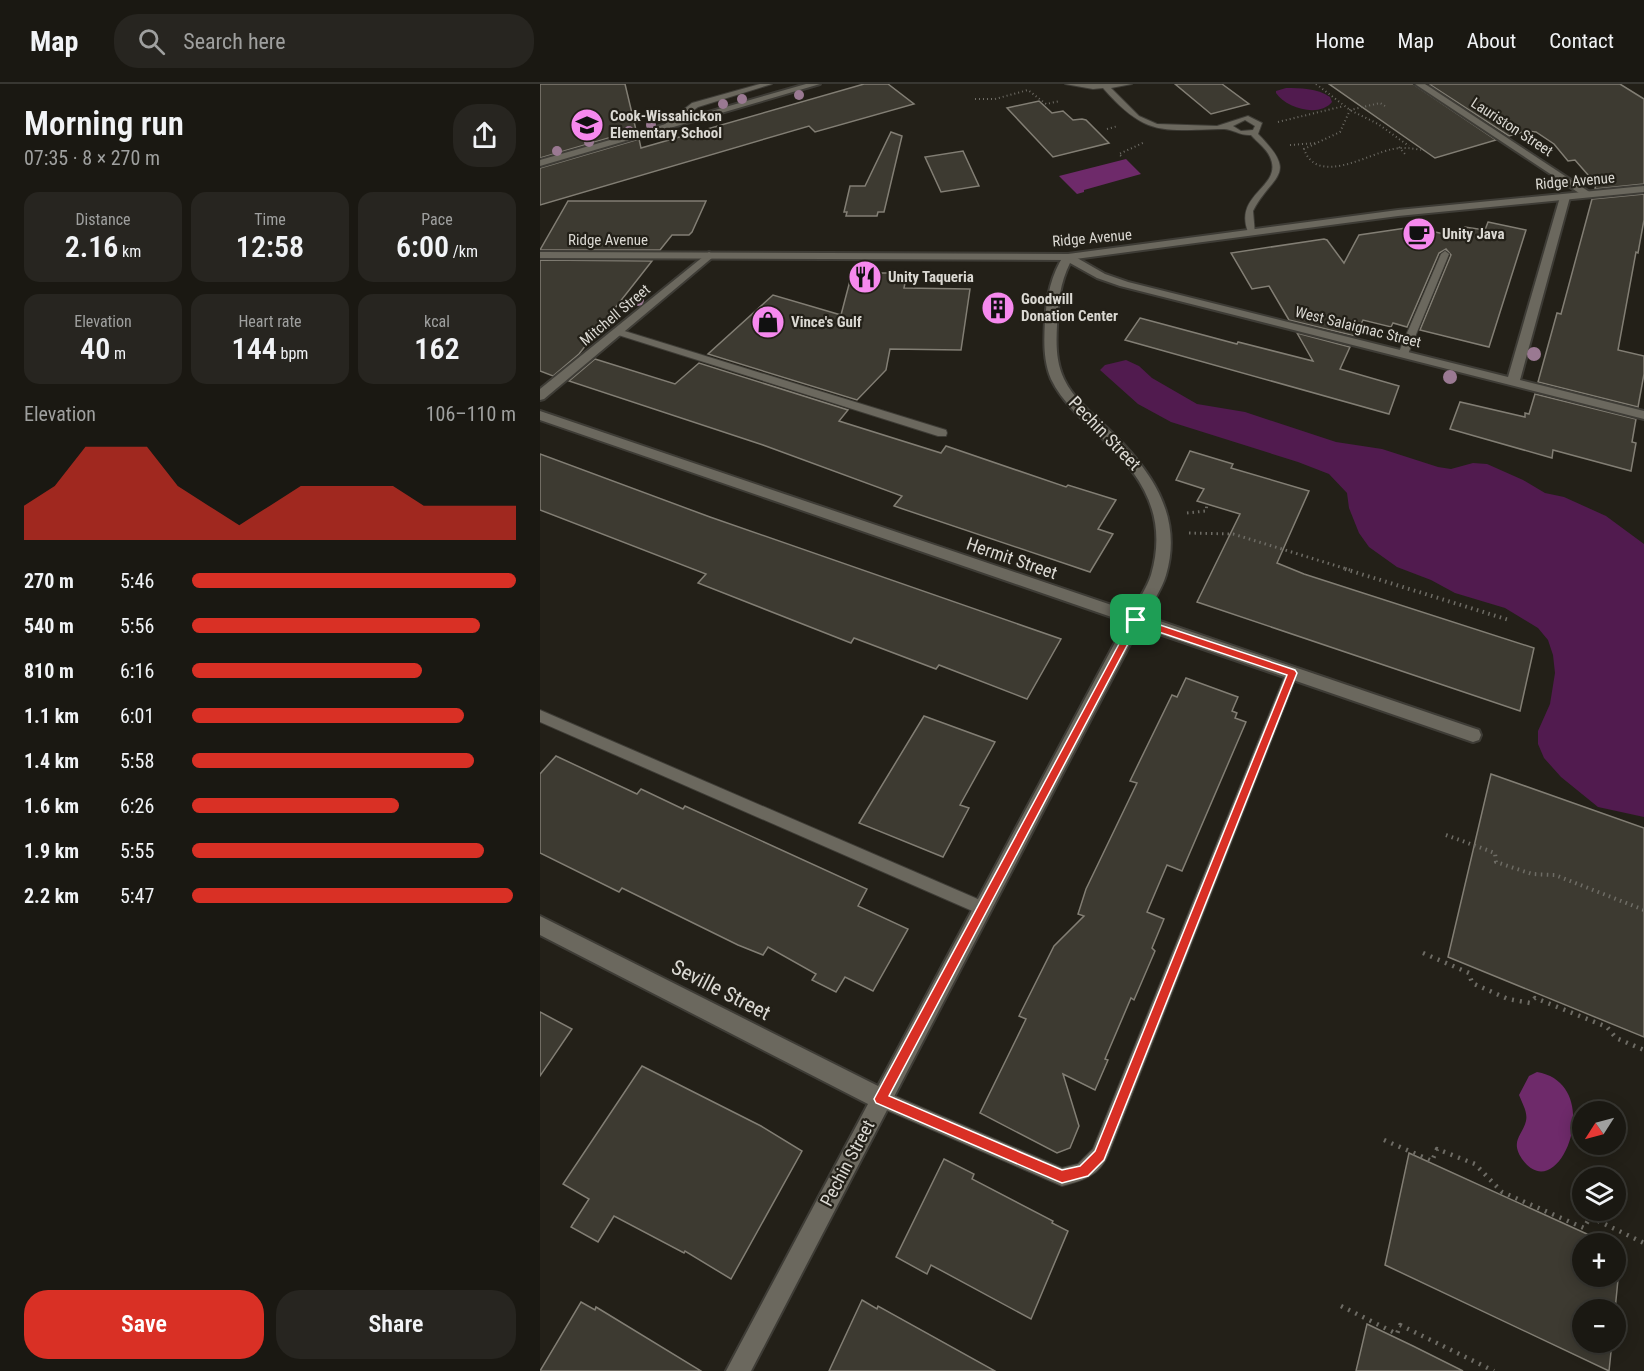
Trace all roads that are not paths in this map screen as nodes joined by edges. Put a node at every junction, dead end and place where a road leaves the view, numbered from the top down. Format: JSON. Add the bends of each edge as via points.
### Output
{"nodes":[{"id":1,"x":768,"y":84,"type":"edge"},
{"id":2,"x":799,"y":84,"type":"edge"},
{"id":3,"x":1069,"y":84,"type":"edge"},
{"id":4,"x":1128,"y":84,"type":"edge"},
{"id":5,"x":1419,"y":84,"type":"edge"},
{"id":6,"x":813,"y":85,"type":"edge"},
{"id":7,"x":1106,"y":87,"type":"junction"},
{"id":8,"x":1228,"y":126,"type":"junction"},
{"id":9,"x":664,"y":128,"type":"junction"},
{"id":10,"x":1253,"y":133,"type":"junction"},
{"id":11,"x":540,"y":163,"type":"edge"},
{"id":12,"x":1644,"y":189,"type":"edge"},
{"id":13,"x":1589,"y":195,"type":"junction"},
{"id":14,"x":1565,"y":196,"type":"junction"},
{"id":15,"x":1252,"y":232,"type":"junction"},
{"id":16,"x":1444,"y":254,"type":"dead end"},
{"id":17,"x":540,"y":255,"type":"edge"},
{"id":18,"x":709,"y":255,"type":"junction"},
{"id":19,"x":1068,"y":257,"type":"junction"},
{"id":20,"x":618,"y":332,"type":"junction"},
{"id":21,"x":1403,"y":354,"type":"junction"},
{"id":22,"x":1513,"y":382,"type":"junction"},
{"id":23,"x":540,"y":396,"type":"edge"},
{"id":24,"x":540,"y":415,"type":"edge"},
{"id":25,"x":1644,"y":415,"type":"edge"},
{"id":26,"x":942,"y":433,"type":"dead end"},
{"id":27,"x":1136,"y":620,"type":"junction"},
{"id":28,"x":1292,"y":673,"type":"junction"},
{"id":29,"x":540,"y":716,"type":"edge"},
{"id":30,"x":1473,"y":735,"type":"dead end"},
{"id":31,"x":982,"y":908,"type":"junction"},
{"id":32,"x":540,"y":925,"type":"edge"},
{"id":33,"x":881,"y":1099,"type":"junction"},
{"id":34,"x":738,"y":1371,"type":"edge"}],
"edges":[{"from":1,"to":9,"type":"lane","via":[[695,105]]},
{"from":2,"to":6,"type":"lane"},
{"from":3,"to":7,"type":"lane"},
{"from":4,"to":7,"type":"lane"},
{"from":5,"to":13,"type":"street","name":"Lauriston Street"},
{"from":6,"to":9,"type":"street"},
{"from":7,"to":8,"type":"lane","via":[[1132,116],[1144,123],[1171,128]]},
{"from":8,"to":10,"type":"lane","via":[[1237,132]]},
{"from":8,"to":10,"type":"lane","via":[[1242,118],[1252,119],[1258,129]]},
{"from":9,"to":11,"type":"street"},
{"from":10,"to":15,"type":"lane","via":[[1276,163],[1272,179],[1246,217]]},
{"from":12,"to":13,"type":"street","name":"Ridge Avenue"},
{"from":13,"to":14,"type":"street","name":"Ridge Avenue"},
{"from":14,"to":15,"type":"street","name":"Ridge Avenue"},
{"from":14,"to":22,"type":"street"},
{"from":15,"to":19,"type":"street","name":"Ridge Avenue"},
{"from":16,"to":21,"type":"lane"},
{"from":17,"to":18,"type":"street","name":"Ridge Avenue"},
{"from":18,"to":19,"type":"street","name":"Ridge Avenue"},
{"from":18,"to":20,"type":"street","name":"Mitchell Street"},
{"from":19,"to":21,"type":"street","name":"West Salaignac Street","via":[[1124,284]]},
{"from":19,"to":27,"type":"street","name":"Pechin Street","via":[[1054,290],[1050,347],[1055,373],[1078,408],[1146,477],[1156,495],[1164,529],[1165,546],[1158,577]]},
{"from":20,"to":23,"type":"street","name":"Mitchell Street"},
{"from":20,"to":26,"type":"lane"},
{"from":21,"to":22,"type":"street","name":"West Salaignac Street"},
{"from":22,"to":25,"type":"street","name":"West Salaignac Street"},
{"from":24,"to":27,"type":"street","name":"Hermit Street"},
{"from":27,"to":28,"type":"street","name":"Hermit Street"},
{"from":27,"to":31,"type":"street","name":"Pechin Street"},
{"from":28,"to":30,"type":"street","name":"Hermit Street"},
{"from":28,"to":33,"type":"lane","via":[[1099,1155],[1083,1172],[1062,1177]]},
{"from":29,"to":31,"type":"lane"},
{"from":31,"to":33,"type":"street","name":"Pechin Street"},
{"from":32,"to":33,"type":"street","name":"Seville Street"},
{"from":33,"to":34,"type":"street","name":"Pechin Street"}]}
